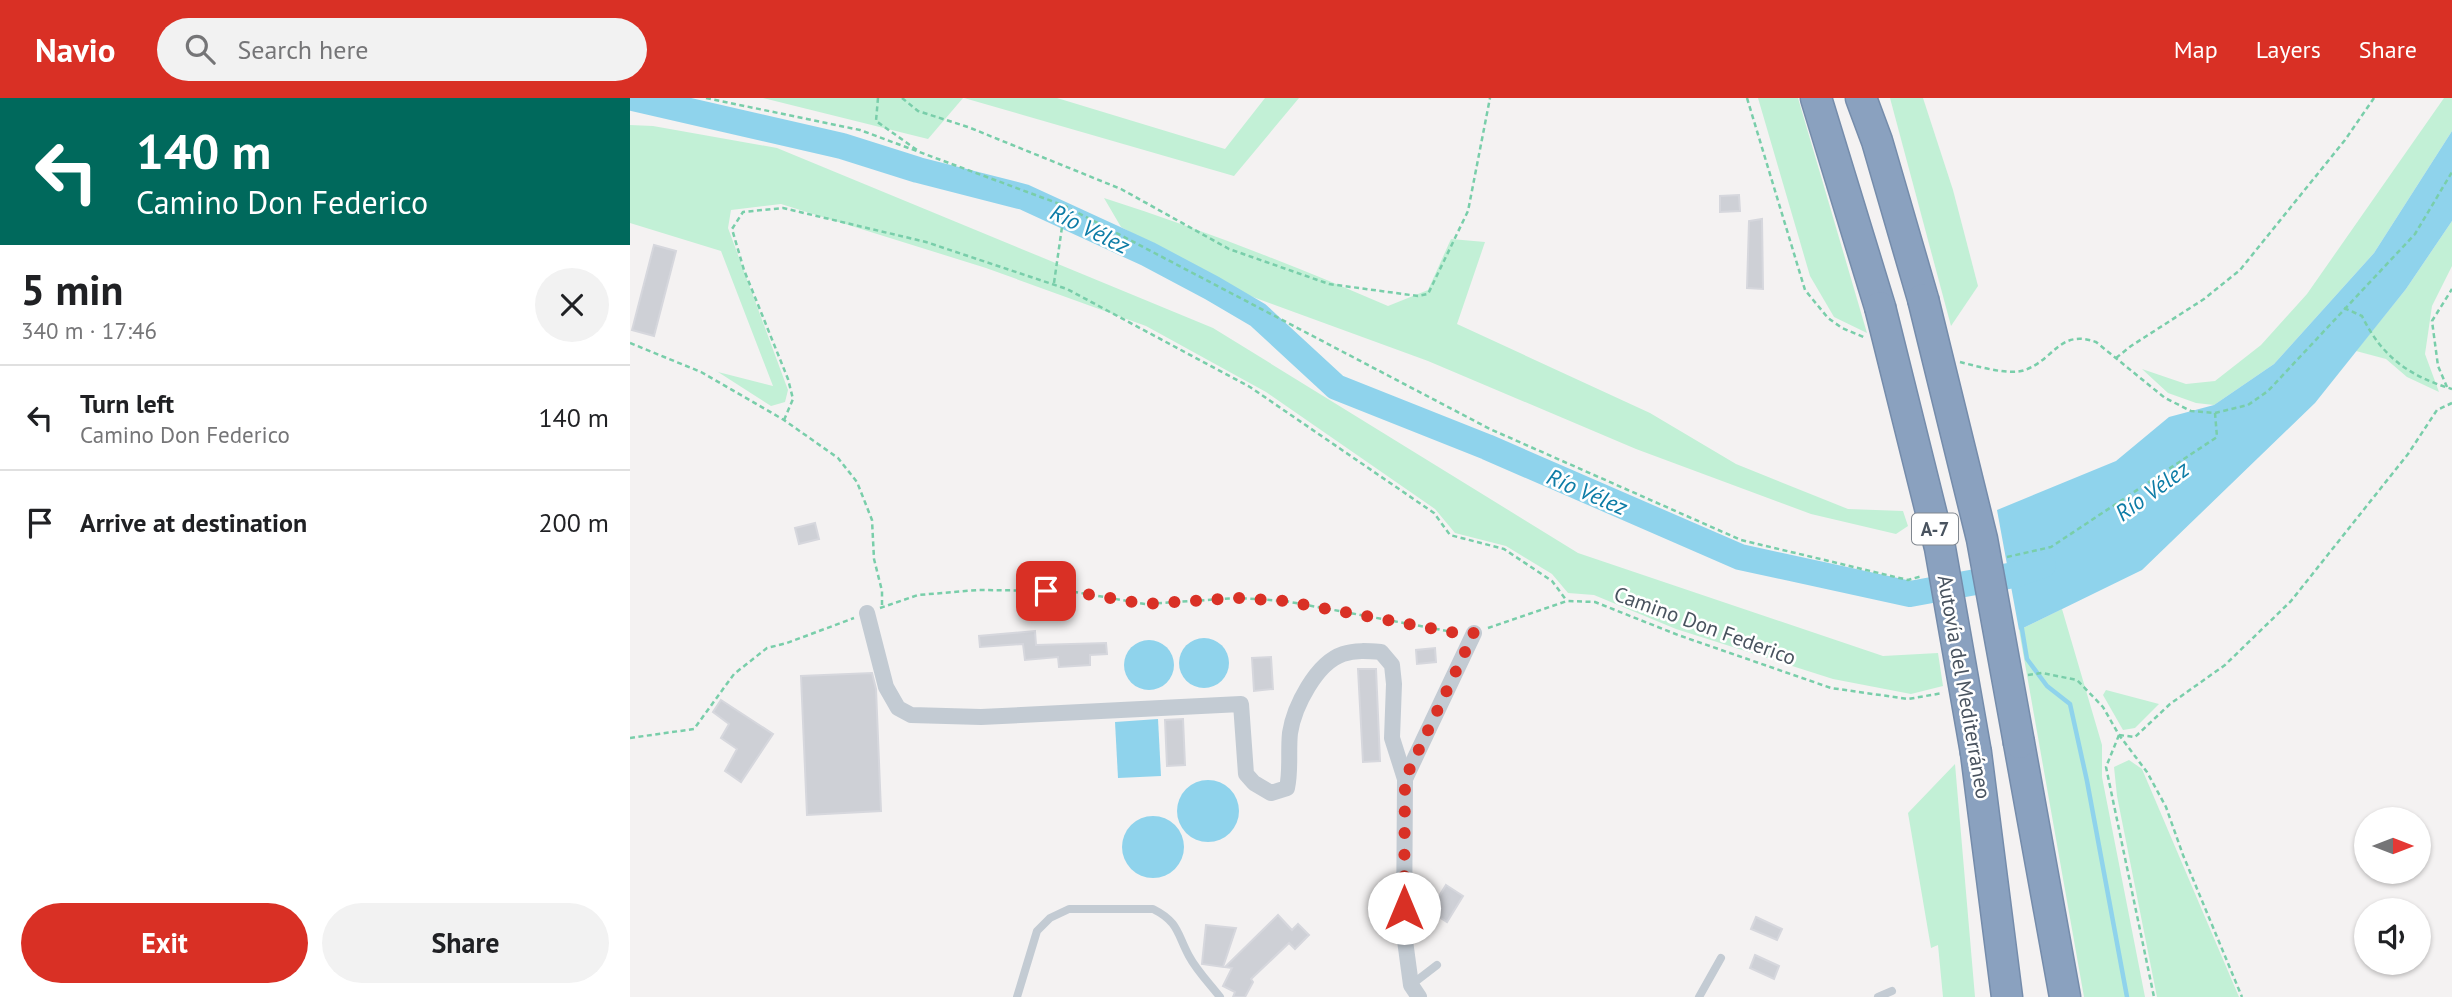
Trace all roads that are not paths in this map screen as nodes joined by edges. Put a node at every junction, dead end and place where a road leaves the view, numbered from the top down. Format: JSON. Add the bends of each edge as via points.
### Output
{"nodes":[{"id":1,"x":1816,"y":98,"type":"edge"},
{"id":2,"x":1861,"y":98,"type":"edge"},
{"id":3,"x":874,"y":610,"type":"road end"},
{"id":4,"x":1474,"y":633,"type":"road end"},
{"id":5,"x":2020,"y":743,"type":"junction"},
{"id":6,"x":1405,"y":779,"type":"junction"},
{"id":7,"x":1984,"y":804,"type":"junction"},
{"id":8,"x":1721,"y":958,"type":"dead end"},
{"id":9,"x":1437,"y":965,"type":"dead end"},
{"id":10,"x":1892,"y":991,"type":"dead end"},
{"id":11,"x":1411,"y":993,"type":"edge"},
{"id":12,"x":1017,"y":997,"type":"edge"},
{"id":13,"x":1220,"y":997,"type":"edge"},
{"id":14,"x":1699,"y":997,"type":"edge"},
{"id":15,"x":1878,"y":997,"type":"edge"},
{"id":16,"x":1993,"y":997,"type":"edge"},
{"id":17,"x":2007,"y":997,"type":"edge"},
{"id":18,"x":2049,"y":997,"type":"edge"},
{"id":19,"x":2065,"y":997,"type":"edge"}],
"edges":[{"from":1,"to":7,"type":"highway","name":"Autovía del Mediterráneo","number":"A-7","bridge":true,"via":[[1880,307],[1940,548]]},
{"from":2,"to":5,"type":"highway","name":"Autovía del Mediterráneo","number":"A-7","bridge":true,"via":[[1923,299],[1982,539]]},
{"from":3,"to":6,"type":"street","via":[[886,687],[898,708],[911,715],[981,717],[1241,704],[1246,774],[1271,793],[1287,788],[1295,711],[1320,671],[1340,655],[1381,652],[1392,665],[1392,738]]},
{"from":4,"to":6,"type":"street"},
{"from":5,"to":18,"type":"highway","name":"Autovía del Mediterráneo","number":"A-7"},
{"from":5,"to":19,"type":"highway"},
{"from":6,"to":11,"type":"street","via":[[1404,933]]},
{"from":7,"to":16,"type":"highway"},
{"from":7,"to":17,"type":"highway","name":"Autovía del Mediterráneo","number":"A-7"},
{"from":8,"to":14,"type":"lane"},
{"from":9,"to":11,"type":"lane"},
{"from":10,"to":15,"type":"lane"},
{"from":12,"to":13,"type":"lane","via":[[1037,931],[1050,918],[1069,909],[1153,909],[1178,927],[1190,957]]}]}
